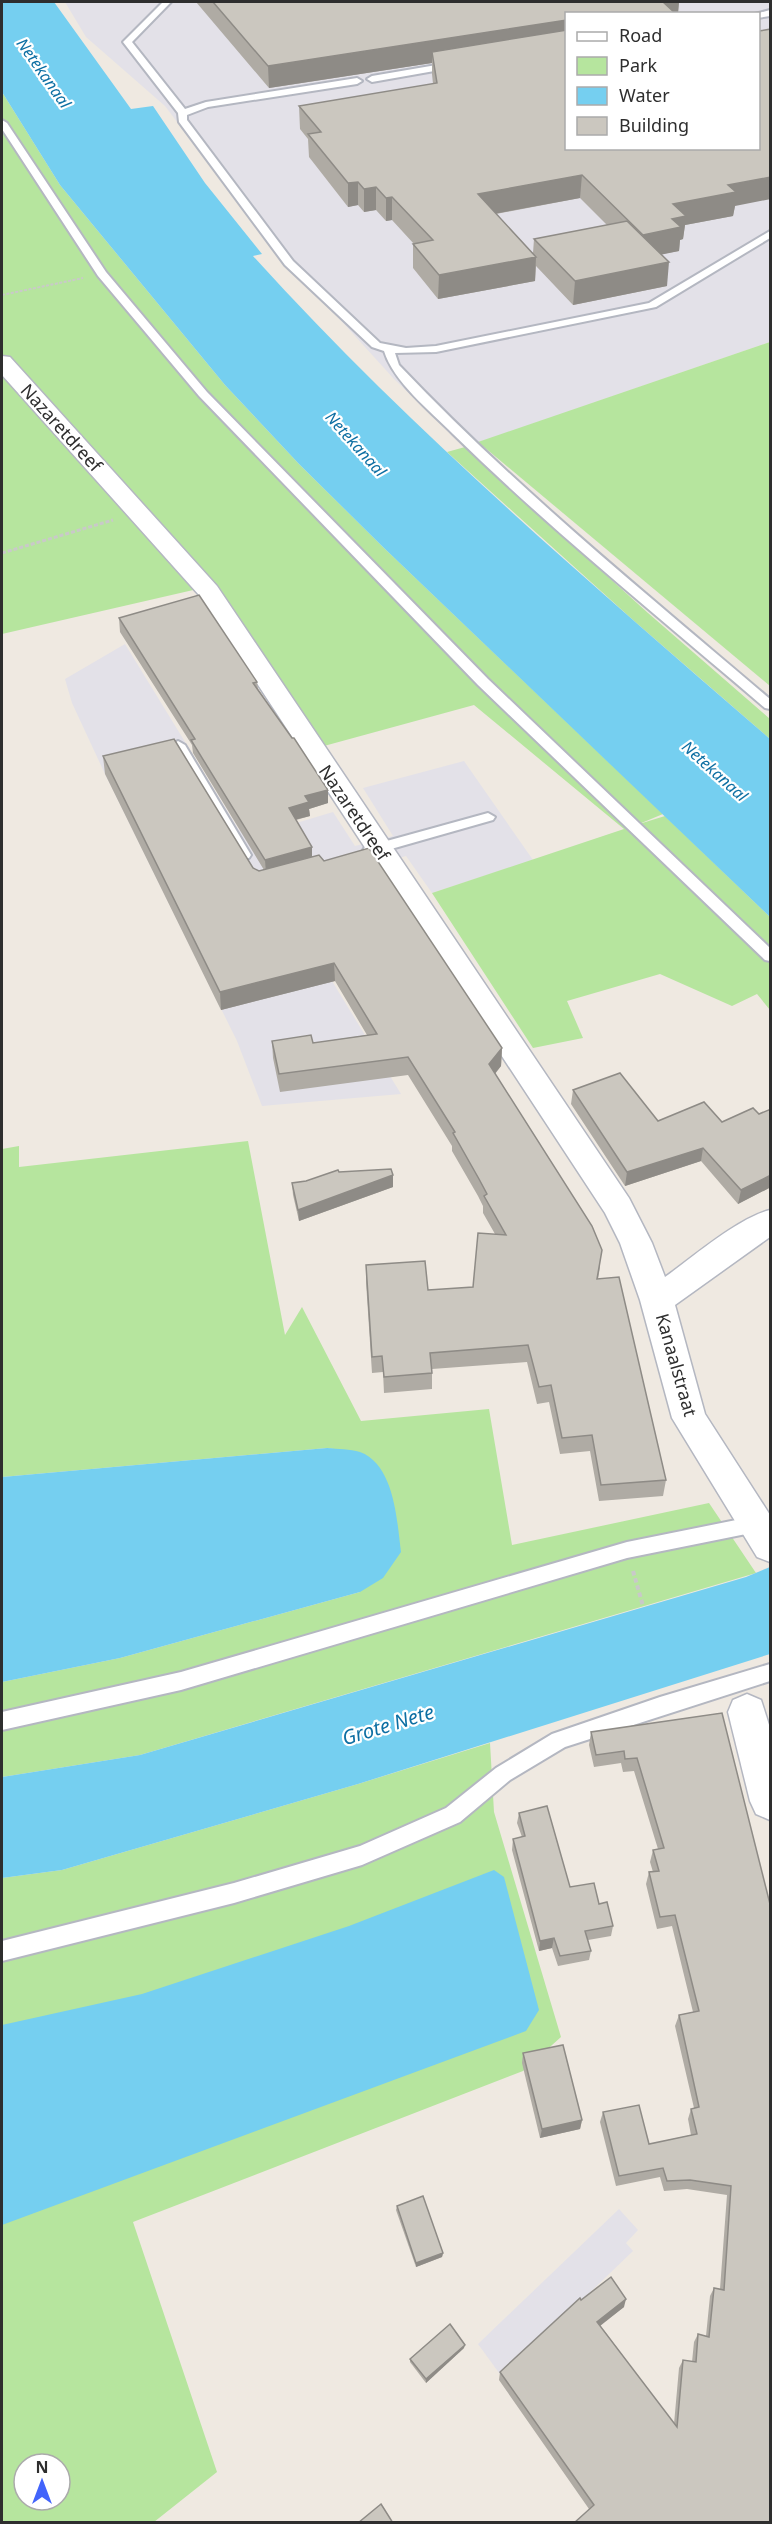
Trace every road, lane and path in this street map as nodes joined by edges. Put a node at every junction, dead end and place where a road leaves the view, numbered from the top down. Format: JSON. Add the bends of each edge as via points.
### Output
{"nodes":[{"id":1,"x":167,"y":2,"type":"edge"},
{"id":2,"x":463,"y":64,"type":"edge"},
{"id":3,"x":372,"y":79,"type":"dead end"},
{"id":4,"x":357,"y":81,"type":"dead end"},
{"id":5,"x":183,"y":113,"type":"junction"},
{"id":6,"x":2,"y":123,"type":"edge"},
{"id":7,"x":771,"y":234,"type":"edge"},
{"id":8,"x":102,"y":274,"type":"junction"},
{"id":9,"x":2,"y":295,"type":"edge"},
{"id":10,"x":389,"y":350,"type":"junction"},
{"id":11,"x":2,"y":362,"type":"edge"},
{"id":12,"x":137,"y":512,"type":"junction"},
{"id":13,"x":2,"y":553,"type":"edge"},
{"id":14,"x":771,"y":705,"type":"edge"},
{"id":15,"x":178,"y":745,"type":"edge"},
{"id":16,"x":488,"y":817,"type":"dead end"},
{"id":17,"x":367,"y":851,"type":"junction"},
{"id":18,"x":249,"y":862,"type":"edge"},
{"id":19,"x":771,"y":956,"type":"edge"},
{"id":20,"x":771,"y":1222,"type":"edge"},
{"id":21,"x":657,"y":1300,"type":"junction"},
{"id":22,"x":763,"y":1535,"type":"edge"},
{"id":23,"x":627,"y":1550,"type":"junction"},
{"id":24,"x":643,"y":1606,"type":"dead end"},
{"id":25,"x":771,"y":1673,"type":"edge"},
{"id":26,"x":747,"y":1712,"type":"dead end"},
{"id":27,"x":2,"y":1721,"type":"edge"},
{"id":28,"x":771,"y":1801,"type":"edge"},
{"id":29,"x":2,"y":1951,"type":"edge"}],
"edges":[{"from":1,"to":5,"type":"lane","via":[[127,42]]},
{"from":2,"to":3,"type":"lane"},
{"from":4,"to":5,"type":"lane","via":[[206,105]]},
{"from":5,"to":10,"type":"lane","via":[[182,120],[289,263],[376,345]]},
{"from":6,"to":8,"type":"lane"},
{"from":7,"to":10,"type":"lane","via":[[652,305],[436,349]]},
{"from":8,"to":9,"type":"path"},
{"from":8,"to":19,"type":"lane","via":[[202,394],[467,665]]},
{"from":10,"to":14,"type":"lane","via":[[394,366],[421,396],[519,489]]},
{"from":11,"to":12,"type":"street","name":"Nazaretdreef"},
{"from":12,"to":13,"type":"path"},
{"from":12,"to":17,"type":"street","name":"Nazaretdreef","via":[[208,591]]},
{"from":15,"to":18,"type":"lane"},
{"from":16,"to":17,"type":"lane"},
{"from":17,"to":21,"type":"street","name":"Nazaretdreef","via":[[618,1207]]},
{"from":20,"to":21,"type":"street","name":"Kanaalstraat"},
{"from":21,"to":22,"type":"street","name":"Kanaalstraat","via":[[689,1419]]},
{"from":22,"to":23,"type":"lane"},
{"from":23,"to":24,"type":"path"},
{"from":23,"to":27,"type":"lane","via":[[181,1681]]},
{"from":25,"to":29,"type":"lane","via":[[559,1740],[503,1774],[453,1815],[362,1855],[234,1893]]},
{"from":26,"to":28,"type":"street"}]}
